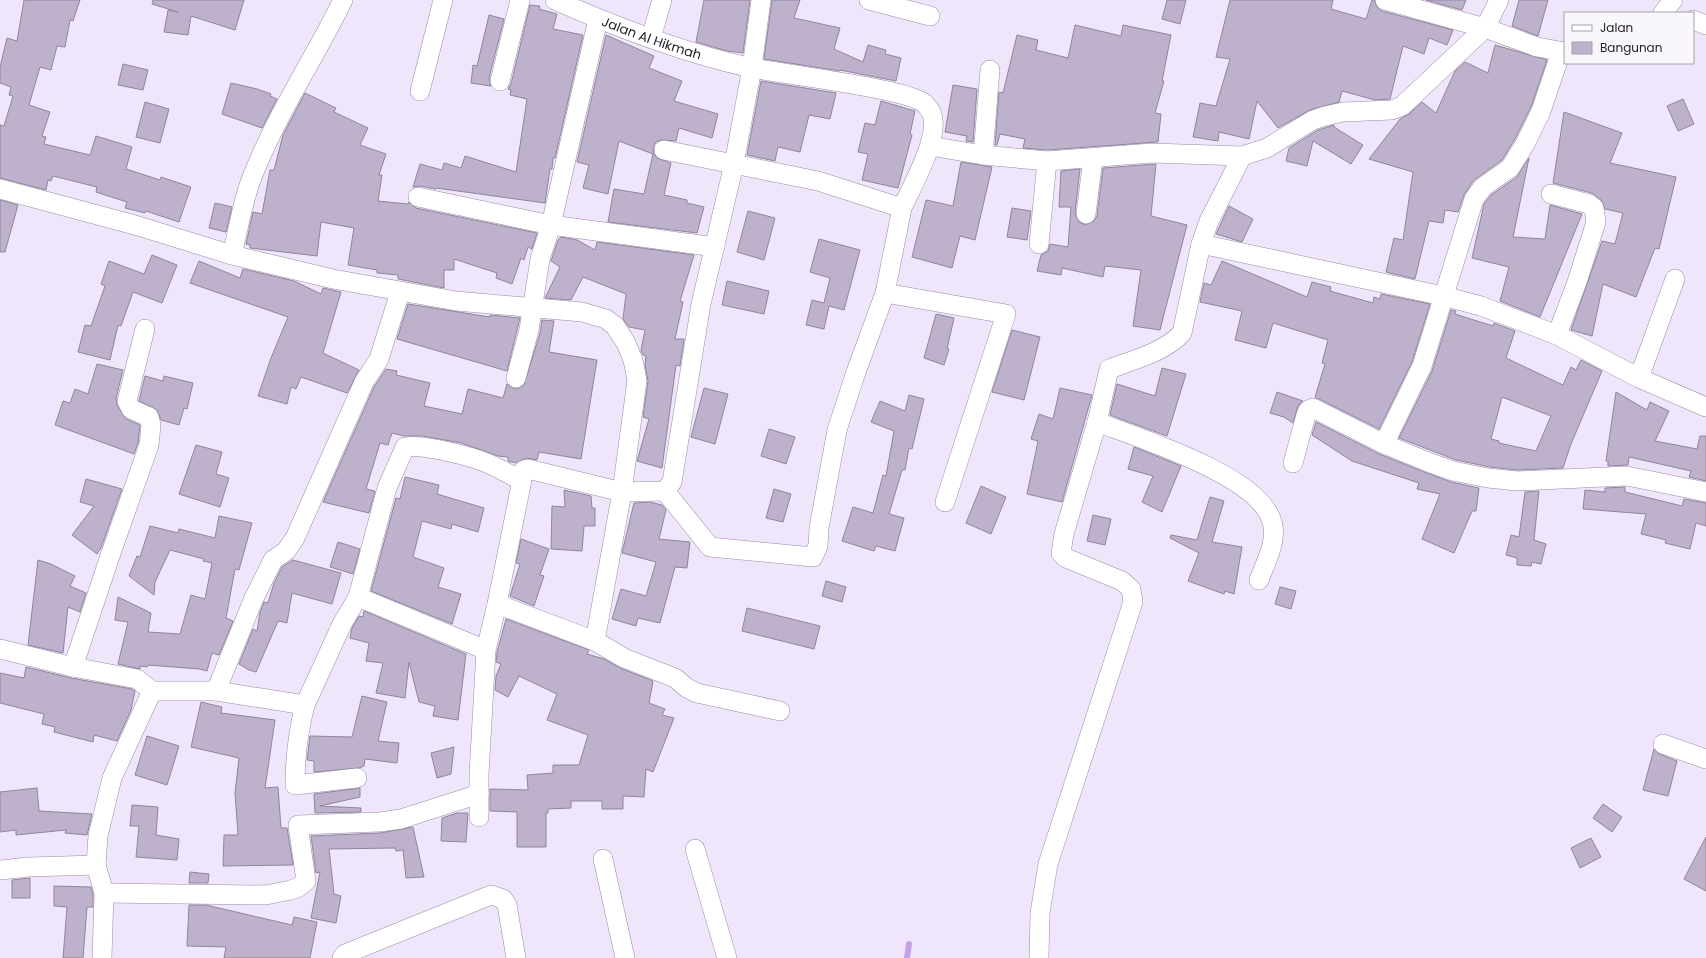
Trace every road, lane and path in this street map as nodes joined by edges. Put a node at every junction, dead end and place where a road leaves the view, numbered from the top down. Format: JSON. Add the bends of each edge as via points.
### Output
{"nodes":[{"id":1,"x":343,"y":0,"type":"edge"},
{"id":2,"x":442,"y":0,"type":"edge"},
{"id":3,"x":520,"y":0,"type":"edge"},
{"id":4,"x":555,"y":0,"type":"edge"},
{"id":5,"x":662,"y":0,"type":"edge"},
{"id":6,"x":761,"y":0,"type":"edge"},
{"id":7,"x":869,"y":0,"type":"edge"},
{"id":8,"x":1384,"y":0,"type":"edge"},
{"id":9,"x":1499,"y":0,"type":"edge"},
{"id":10,"x":930,"y":16,"type":"dead end"},
{"id":11,"x":598,"y":19,"type":"junction"},
{"id":12,"x":1694,"y":20,"type":"edge"},
{"id":13,"x":1706,"y":24,"type":"edge"},
{"id":14,"x":1485,"y":28,"type":"junction"},
{"id":15,"x":651,"y":38,"type":"junction"},
{"id":16,"x":1563,"y":52,"type":"edge"},
{"id":17,"x":752,"y":68,"type":"junction"},
{"id":18,"x":990,"y":70,"type":"dead end"},
{"id":19,"x":500,"y":81,"type":"dead end"},
{"id":20,"x":420,"y":91,"type":"dead end"},
{"id":21,"x":930,"y":146,"type":"junction"},
{"id":22,"x":664,"y":150,"type":"dead end"},
{"id":23,"x":983,"y":155,"type":"junction"},
{"id":24,"x":1242,"y":156,"type":"junction"},
{"id":25,"x":1094,"y":158,"type":"junction"},
{"id":26,"x":1047,"y":161,"type":"junction"},
{"id":27,"x":734,"y":164,"type":"junction"},
{"id":28,"x":0,"y":189,"type":"edge"},
{"id":29,"x":1551,"y":194,"type":"dead end"},
{"id":30,"x":418,"y":197,"type":"dead end"},
{"id":31,"x":902,"y":208,"type":"junction"},
{"id":32,"x":1086,"y":214,"type":"dead end"},
{"id":33,"x":551,"y":225,"type":"junction"},
{"id":34,"x":1039,"y":244,"type":"dead end"},
{"id":35,"x":1201,"y":244,"type":"junction"},
{"id":36,"x":715,"y":247,"type":"junction"},
{"id":37,"x":232,"y":255,"type":"junction"},
{"id":38,"x":1675,"y":279,"type":"dead end"},
{"id":39,"x":400,"y":292,"type":"junction"},
{"id":40,"x":885,"y":293,"type":"junction"},
{"id":41,"x":1443,"y":296,"type":"junction"},
{"id":42,"x":532,"y":307,"type":"junction"},
{"id":43,"x":145,"y":329,"type":"dead end"},
{"id":44,"x":1557,"y":335,"type":"junction"},
{"id":45,"x":516,"y":378,"type":"dead end"},
{"id":46,"x":1639,"y":378,"type":"junction"},
{"id":47,"x":1706,"y":407,"type":"edge"},
{"id":48,"x":1097,"y":422,"type":"junction"},
{"id":49,"x":1384,"y":444,"type":"junction"},
{"id":50,"x":1293,"y":463,"type":"dead end"},
{"id":51,"x":521,"y":480,"type":"junction"},
{"id":52,"x":665,"y":491,"type":"junction"},
{"id":53,"x":622,"y":492,"type":"junction"},
{"id":54,"x":1706,"y":492,"type":"edge"},
{"id":55,"x":945,"y":502,"type":"dead end"},
{"id":56,"x":1259,"y":580,"type":"dead end"},
{"id":57,"x":358,"y":597,"type":"junction"},
{"id":58,"x":498,"y":604,"type":"junction"},
{"id":59,"x":595,"y":641,"type":"junction"},
{"id":60,"x":0,"y":649,"type":"edge"},
{"id":61,"x":486,"y":650,"type":"junction"},
{"id":62,"x":73,"y":667,"type":"junction"},
{"id":63,"x":216,"y":691,"type":"junction"},
{"id":64,"x":152,"y":692,"type":"junction"},
{"id":65,"x":305,"y":705,"type":"junction"},
{"id":66,"x":780,"y":711,"type":"dead end"},
{"id":67,"x":1663,"y":744,"type":"dead end"},
{"id":68,"x":1706,"y":758,"type":"edge"},
{"id":69,"x":357,"y":778,"type":"dead end"},
{"id":70,"x":479,"y":794,"type":"junction"},
{"id":71,"x":479,"y":817,"type":"dead end"},
{"id":72,"x":695,"y":849,"type":"dead end"},
{"id":73,"x":603,"y":859,"type":"dead end"},
{"id":74,"x":96,"y":865,"type":"junction"},
{"id":75,"x":0,"y":870,"type":"edge"},
{"id":76,"x":104,"y":892,"type":"junction"},
{"id":77,"x":102,"y":958,"type":"edge"},
{"id":78,"x":342,"y":958,"type":"edge"},
{"id":79,"x":516,"y":958,"type":"edge"},
{"id":80,"x":625,"y":958,"type":"edge"},
{"id":81,"x":727,"y":958,"type":"edge"},
{"id":82,"x":1039,"y":958,"type":"edge"}],
"edges":[{"from":1,"to":37,"type":"street","via":[[255,170]]},
{"from":2,"to":20,"type":"street"},
{"from":3,"to":19,"type":"street"},
{"from":4,"to":11,"type":"street","name":"Jalan Al Hikmah"},
{"from":5,"to":15,"type":"street"},
{"from":6,"to":17,"type":"street"},
{"from":7,"to":10,"type":"street"},
{"from":8,"to":14,"type":"street"},
{"from":9,"to":14,"type":"street"},
{"from":11,"to":15,"type":"street","name":"Jalan Al Hikmah"},
{"from":11,"to":33,"type":"street"},
{"from":12,"to":13,"type":"street"},
{"from":14,"to":16,"type":"street","via":[[1537,47]]},
{"from":14,"to":24,"type":"street","via":[[1402,106],[1392,110],[1343,112],[1313,120],[1267,148]]},
{"from":15,"to":17,"type":"street","name":"Jalan Al Hikmah"},
{"from":16,"to":41,"type":"street","via":[[1541,111],[1525,144],[1510,168],[1483,187],[1474,199]]},
{"from":17,"to":21,"type":"street","name":"Jalan Al Hikmah","via":[[880,89],[923,102],[931,112],[935,128]]},
{"from":17,"to":27,"type":"street"},
{"from":18,"to":23,"type":"street"},
{"from":21,"to":23,"type":"street"},
{"from":21,"to":31,"type":"street","name":"Jalan Al Hikmah"},
{"from":22,"to":27,"type":"street"},
{"from":23,"to":26,"type":"street"},
{"from":24,"to":25,"type":"street","via":[[1152,153],[1117,154]]},
{"from":24,"to":35,"type":"street","via":[[1209,221]]},
{"from":25,"to":26,"type":"street"},
{"from":25,"to":32,"type":"street"},
{"from":26,"to":34,"type":"street"},
{"from":27,"to":31,"type":"street","via":[[818,181]]},
{"from":27,"to":36,"type":"street","via":[[720,215]]},
{"from":28,"to":37,"type":"street","via":[[135,225]]},
{"from":29,"to":44,"type":"street","via":[[1590,204],[1594,208],[1596,222]]},
{"from":30,"to":33,"type":"street"},
{"from":31,"to":40,"type":"street","name":"Jalan Al Hikmah"},
{"from":33,"to":36,"type":"street"},
{"from":33,"to":42,"type":"street","via":[[540,259]]},
{"from":35,"to":41,"type":"street"},
{"from":35,"to":48,"type":"street","via":[[1182,333],[1175,341],[1109,369]]},
{"from":36,"to":52,"type":"street","via":[[701,304],[672,482]]},
{"from":37,"to":39,"type":"street"},
{"from":38,"to":46,"type":"street"},
{"from":39,"to":42,"type":"street","via":[[456,301]]},
{"from":39,"to":63,"type":"street","via":[[379,359],[364,382],[295,538],[286,551],[273,560],[254,598]]},
{"from":40,"to":52,"type":"street","name":"Jalan Al Hikmah","via":[[837,430],[818,546],[813,557],[710,547]]},
{"from":40,"to":55,"type":"street","via":[[1006,314]]},
{"from":41,"to":44,"type":"street","via":[[1481,306]]},
{"from":41,"to":49,"type":"street","via":[[1422,366]]},
{"from":42,"to":45,"type":"street","via":[[529,330]]},
{"from":42,"to":53,"type":"street","via":[[582,312],[606,319],[615,326],[626,343],[633,360],[636,380]]},
{"from":43,"to":62,"type":"street","via":[[127,401],[131,410],[149,417],[150,445]]},
{"from":44,"to":46,"type":"street"},
{"from":46,"to":47,"type":"street"},
{"from":48,"to":56,"type":"street","via":[[1192,459],[1251,492],[1264,506],[1273,528],[1274,540]]},
{"from":48,"to":82,"type":"street","via":[[1060,550],[1066,558],[1122,580],[1131,589],[1133,602],[1048,864],[1040,913]]},
{"from":49,"to":50,"type":"street","via":[[1313,408],[1308,410],[1306,415]]},
{"from":49,"to":54,"type":"street","via":[[1454,471],[1488,478],[1517,482],[1627,476]]},
{"from":51,"to":53,"type":"street","via":[[524,470],[528,469]]},
{"from":51,"to":57,"type":"street","via":[[486,463],[428,447],[405,446],[387,488]]},
{"from":51,"to":58,"type":"street"},
{"from":52,"to":53,"type":"street"},
{"from":53,"to":59,"type":"street"},
{"from":57,"to":61,"type":"street"},
{"from":57,"to":65,"type":"street","via":[[342,624]]},
{"from":58,"to":59,"type":"street"},
{"from":58,"to":61,"type":"street"},
{"from":59,"to":66,"type":"street","via":[[624,658],[675,678],[698,693]]},
{"from":60,"to":62,"type":"street"},
{"from":61,"to":70,"type":"street"},
{"from":62,"to":64,"type":"street","via":[[137,679]]},
{"from":63,"to":64,"type":"street"},
{"from":63,"to":65,"type":"street"},
{"from":64,"to":74,"type":"street","via":[[112,778],[98,836]]},
{"from":65,"to":69,"type":"street","via":[[298,731],[295,786]]},
{"from":67,"to":68,"type":"street"},
{"from":70,"to":71,"type":"street"},
{"from":70,"to":76,"type":"street","via":[[401,819],[298,824],[306,881],[291,890],[266,895],[231,896]]},
{"from":72,"to":81,"type":"street"},
{"from":73,"to":80,"type":"street"},
{"from":74,"to":75,"type":"street"},
{"from":74,"to":76,"type":"street"},
{"from":76,"to":77,"type":"street"},
{"from":78,"to":79,"type":"street","via":[[345,954],[491,895],[503,899],[507,905]]}]}
